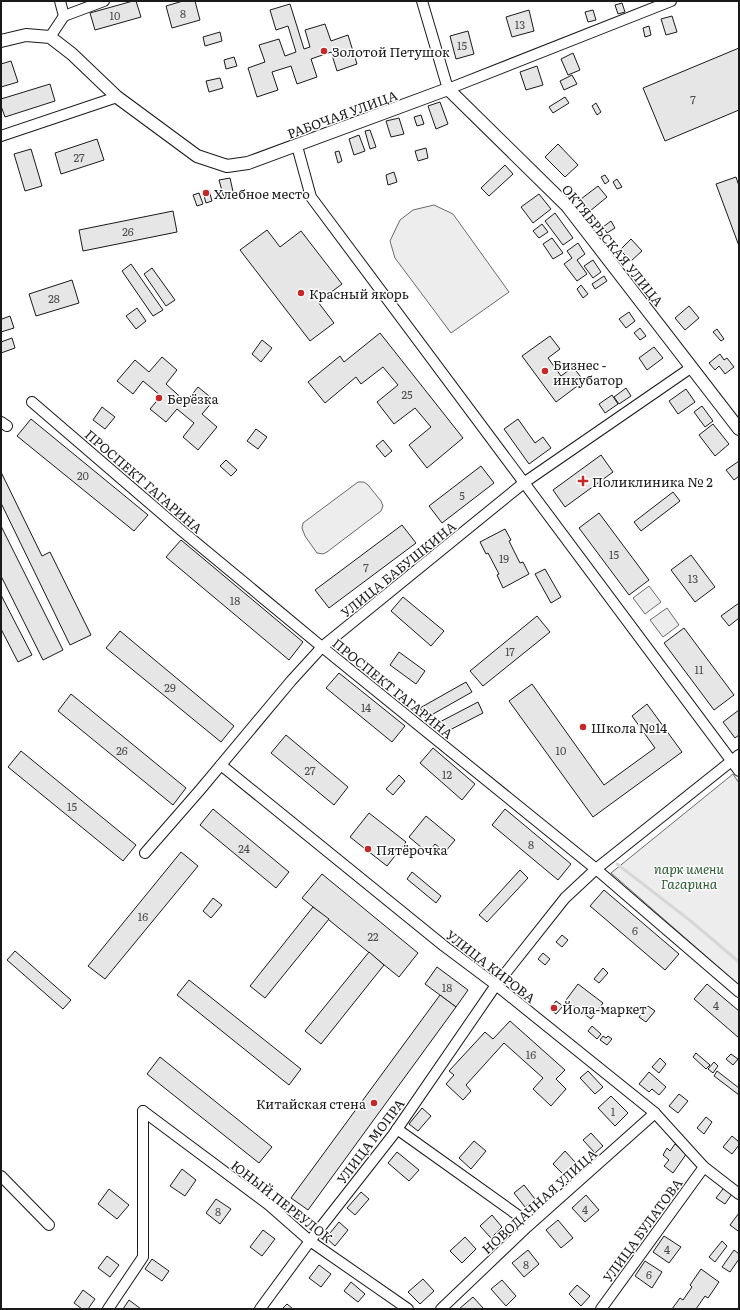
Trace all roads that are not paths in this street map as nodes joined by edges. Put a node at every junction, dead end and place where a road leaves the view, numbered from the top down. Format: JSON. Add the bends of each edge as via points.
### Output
{"nodes":[{"id":1,"x":60,"y":1,"type":"edge"},
{"id":2,"x":104,"y":1,"type":"edge"},
{"id":3,"x":422,"y":1,"type":"edge"},
{"id":4,"x":670,"y":1,"type":"edge"},
{"id":5,"x":64,"y":16,"type":"junction"},
{"id":6,"x":50,"y":38,"type":"junction"},
{"id":7,"x":1,"y":41,"type":"edge"},
{"id":8,"x":448,"y":89,"type":"junction"},
{"id":9,"x":118,"y":97,"type":"junction"},
{"id":10,"x":1,"y":136,"type":"edge"},
{"id":11,"x":296,"y":146,"type":"junction"},
{"id":12,"x":692,"y":367,"type":"junction"},
{"id":13,"x":32,"y":402,"type":"dead end"},
{"id":14,"x":739,"y":429,"type":"edge"},
{"id":15,"x":525,"y":482,"type":"junction"},
{"id":16,"x":322,"y":647,"type":"junction"},
{"id":17,"x":735,"y":758,"type":"edge"},
{"id":18,"x":221,"y":765,"type":"junction"},
{"id":19,"x":739,"y":771,"type":"edge"},
{"id":20,"x":145,"y":853,"type":"dead end"},
{"id":21,"x":596,"y":869,"type":"junction"},
{"id":22,"x":496,"y":985,"type":"junction"},
{"id":23,"x":739,"y":992,"type":"edge"},
{"id":24,"x":655,"y":1113,"type":"junction"},
{"id":25,"x":397,"y":1129,"type":"junction"},
{"id":26,"x":704,"y":1167,"type":"junction"},
{"id":27,"x":1,"y":1176,"type":"edge"},
{"id":28,"x":739,"y":1194,"type":"edge"},
{"id":29,"x":530,"y":1224,"type":"junction"},
{"id":30,"x":49,"y":1225,"type":"dead end"},
{"id":31,"x":310,"y":1241,"type":"junction"},
{"id":32,"x":108,"y":1309,"type":"edge"},
{"id":33,"x":260,"y":1309,"type":"edge"},
{"id":34,"x":408,"y":1309,"type":"edge"},
{"id":35,"x":441,"y":1309,"type":"edge"},
{"id":36,"x":601,"y":1309,"type":"edge"}],
"edges":[{"from":1,"to":5,"type":"street"},
{"from":2,"to":5,"type":"street"},
{"from":3,"to":8,"type":"street","name":"ОКТЯБРЬСКАЯ УЛИЦА"},
{"from":4,"to":8,"type":"street","name":"РАБОЧАЯ УЛИЦА"},
{"from":5,"to":6,"type":"street"},
{"from":6,"to":7,"type":"street","via":[[26,35]]},
{"from":6,"to":9,"type":"street","name":"РАБОЧАЯ УЛИЦА","via":[[72,54]]},
{"from":8,"to":11,"type":"street","name":"РАБОЧАЯ УЛИЦА"},
{"from":8,"to":12,"type":"street","name":"ОКТЯБРЬСКАЯ УЛИЦА","via":[[567,206]]},
{"from":9,"to":10,"type":"street"},
{"from":9,"to":11,"type":"street","name":"РАБОЧАЯ УЛИЦА","via":[[197,156],[227,166],[248,163]]},
{"from":11,"to":15,"type":"street","via":[[312,197]]},
{"from":12,"to":14,"type":"street","name":"ОКТЯБРЬСКАЯ УЛИЦА"},
{"from":12,"to":15,"type":"street","name":"УЛИЦА БАБУШКИНА"},
{"from":13,"to":16,"type":"street","name":"ПРОСПЕКТ ГАГАРИНА"},
{"from":15,"to":16,"type":"street","name":"УЛИЦА БАБУШКИНА"},
{"from":15,"to":17,"type":"street"},
{"from":16,"to":18,"type":"street","name":"УЛИЦА БАБУШКИНА"},
{"from":16,"to":21,"type":"street","name":"ПРОСПЕКТ ГАГАРИНА"},
{"from":17,"to":19,"type":"street"},
{"from":17,"to":21,"type":"street","name":"УЛИЦА МОПРА"},
{"from":18,"to":20,"type":"street","name":"УЛИЦА БАБУШКИНА"},
{"from":18,"to":22,"type":"street","name":"УЛИЦА КИРОВА","via":[[444,946]]},
{"from":21,"to":22,"type":"street","name":"УЛИЦА МОПРА","via":[[565,898]]},
{"from":21,"to":23,"type":"street","name":"ПРОСПЕКТ ГАГАРИНА"},
{"from":22,"to":24,"type":"street","name":"УЛИЦА КИРОВА"},
{"from":22,"to":25,"type":"street","name":"УЛИЦА МОПРА"},
{"from":24,"to":26,"type":"street","name":"УЛИЦА КИРОВА"},
{"from":24,"to":29,"type":"street","name":"НОВОДАЧНАЯ УЛИЦА"},
{"from":25,"to":29,"type":"street"},
{"from":25,"to":31,"type":"street","name":"УЛИЦА МОПРА"},
{"from":26,"to":28,"type":"street","name":"УЛИЦА КИРОВА"},
{"from":26,"to":36,"type":"street","name":"УЛИЦА БУЛАТОВА"},
{"from":27,"to":30,"type":"street"},
{"from":29,"to":35,"type":"street","name":"НОВОДАЧНАЯ УЛИЦА"},
{"from":31,"to":32,"type":"street","name":"ЮНЫЙ ПЕРЕУЛОК","via":[[269,1205],[143,1111],[143,1257]]},
{"from":31,"to":33,"type":"street","name":"УЛИЦА МОПРА"},
{"from":31,"to":34,"type":"street","name":"ЮНЫЙ ПЕРЕУЛОК"}]}
